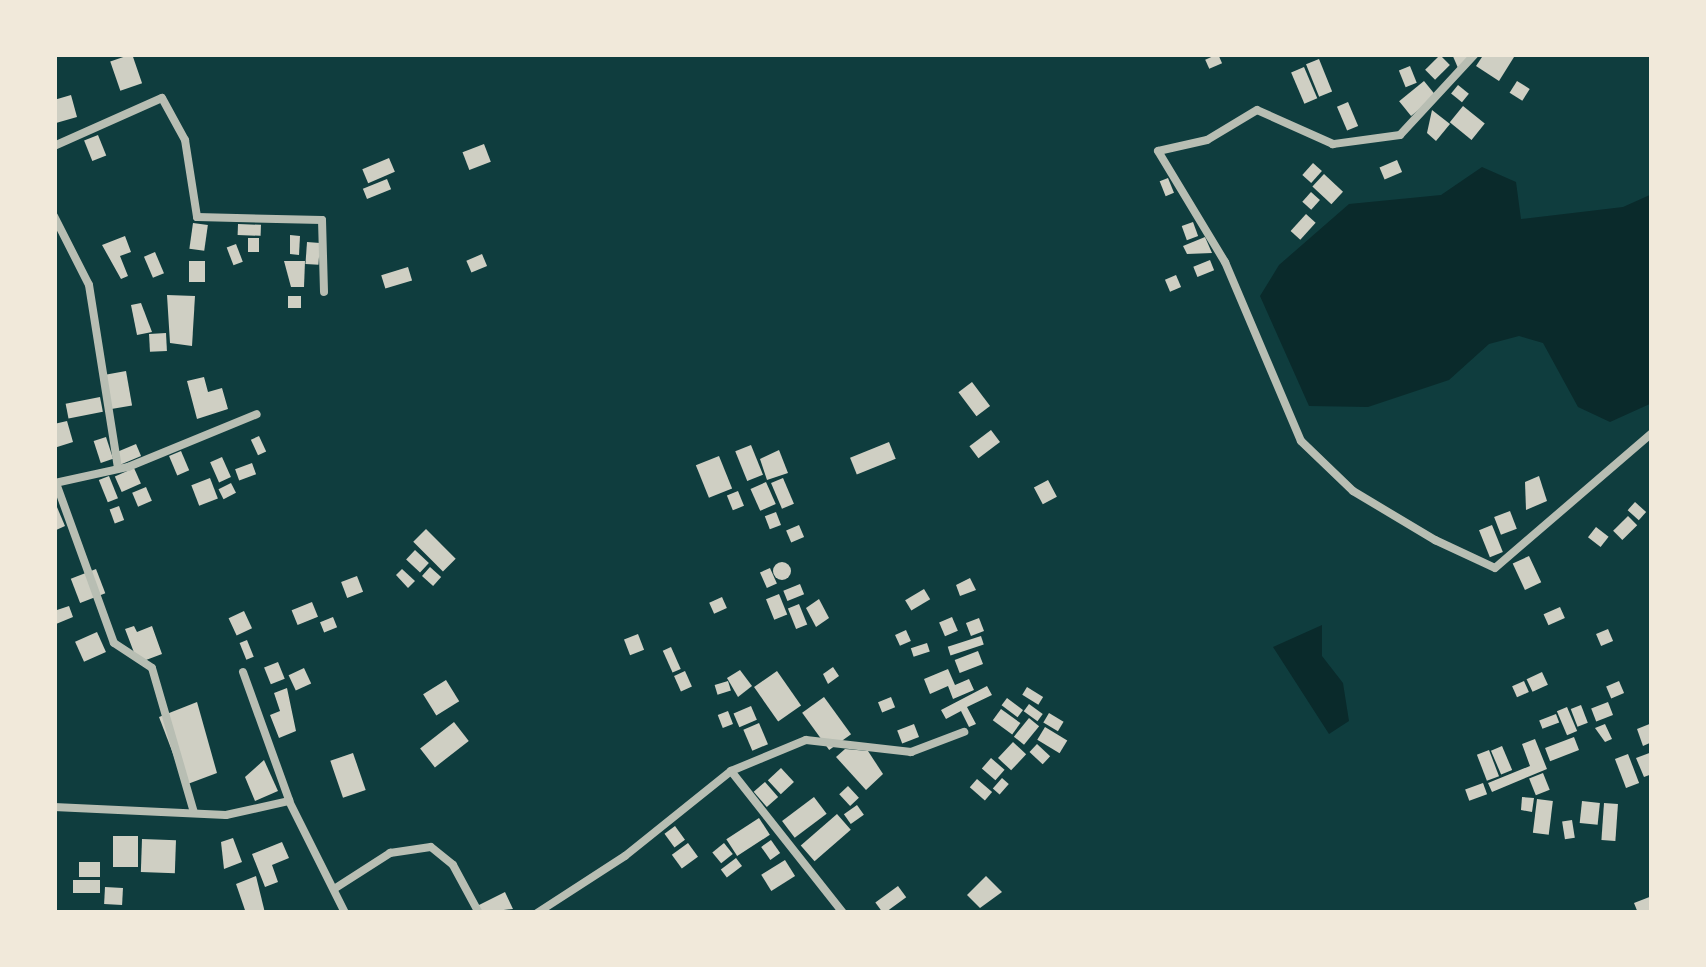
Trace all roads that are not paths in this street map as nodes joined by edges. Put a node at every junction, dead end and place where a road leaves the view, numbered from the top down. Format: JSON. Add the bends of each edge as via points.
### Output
{"nodes":[{"id":1,"x":1475,"y":54,"type":"edge"},
{"id":2,"x":54,"y":146,"type":"edge"},
{"id":3,"x":54,"y":216,"type":"edge"},
{"id":4,"x":324,"y":292,"type":"dead end"},
{"id":5,"x":257,"y":414,"type":"dead end"},
{"id":6,"x":1652,"y":433,"type":"edge"},
{"id":7,"x":118,"y":469,"type":"junction"},
{"id":8,"x":55,"y":483,"type":"edge"},
{"id":9,"x":243,"y":672,"type":"dead end"},
{"id":10,"x":964,"y":732,"type":"dead end"},
{"id":11,"x":731,"y":771,"type":"junction"},
{"id":12,"x":289,"y":801,"type":"junction"},
{"id":13,"x":54,"y":807,"type":"edge"},
{"id":14,"x":194,"y":813,"type":"junction"},
{"id":15,"x":334,"y":889,"type":"junction"},
{"id":16,"x":345,"y":913,"type":"edge"},
{"id":17,"x":479,"y":913,"type":"edge"},
{"id":18,"x":537,"y":913,"type":"edge"},
{"id":19,"x":843,"y":913,"type":"edge"}],
"edges":[{"from":1,"to":6,"type":"street","via":[[1400,135],[1333,144],[1257,110],[1207,140],[1158,152],[1225,262],[1301,441],[1353,491],[1435,540],[1496,568]]},
{"from":2,"to":4,"type":"street","via":[[162,98],[185,140],[197,217],[322,220]]},
{"from":3,"to":7,"type":"street","via":[[89,286]]},
{"from":5,"to":7,"type":"street"},
{"from":7,"to":8,"type":"street"},
{"from":8,"to":14,"type":"street","via":[[114,643],[152,668]]},
{"from":9,"to":12,"type":"street"},
{"from":10,"to":11,"type":"street","via":[[911,752],[806,740]]},
{"from":11,"to":18,"type":"street"},
{"from":11,"to":19,"type":"street"},
{"from":12,"to":14,"type":"street"},
{"from":12,"to":15,"type":"street"},
{"from":13,"to":14,"type":"street"},
{"from":15,"to":16,"type":"street"},
{"from":15,"to":17,"type":"street","via":[[390,853],[430,847],[453,865]]}]}
